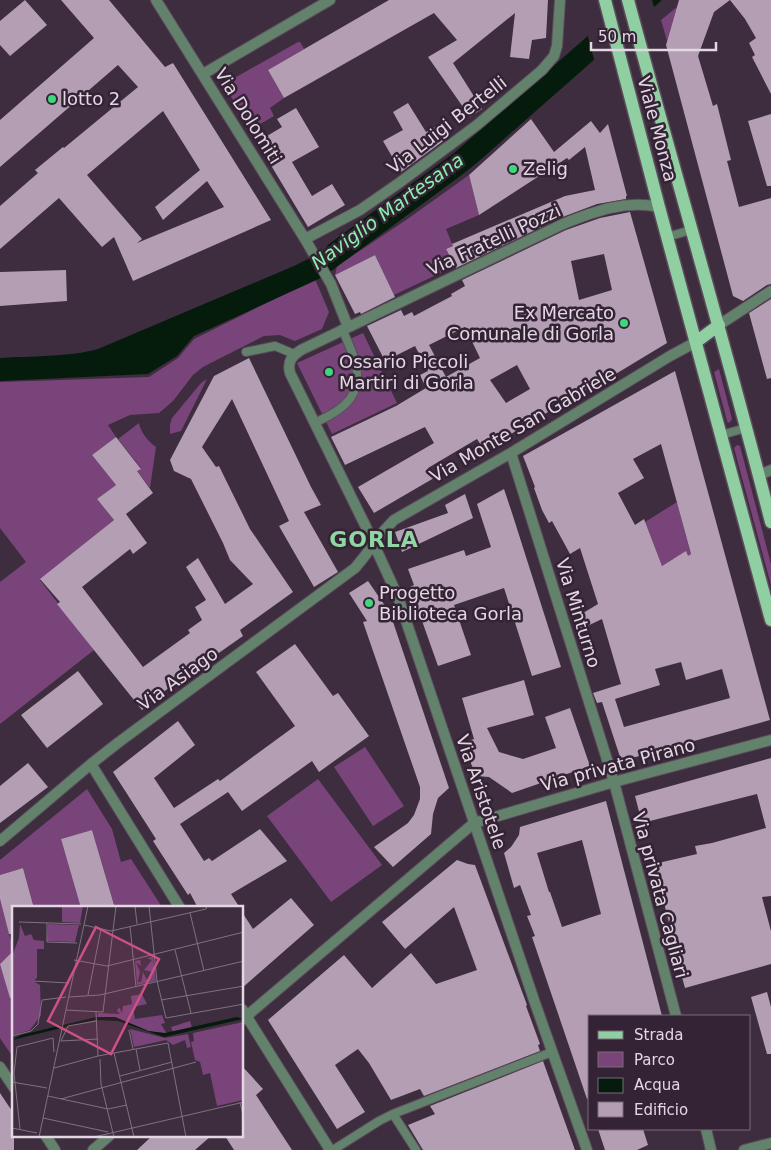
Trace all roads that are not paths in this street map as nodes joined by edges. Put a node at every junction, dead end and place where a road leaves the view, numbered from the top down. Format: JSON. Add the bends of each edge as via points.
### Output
{"nodes":[{"id":1,"x":156,"y":0,"type":"edge"},
{"id":2,"x":330,"y":0,"type":"edge"},
{"id":3,"x":560,"y":0,"type":"edge"},
{"id":4,"x":628,"y":0,"type":"edge"},
{"id":5,"x":605,"y":3,"type":"edge"},
{"id":6,"x":202,"y":74,"type":"junction"},
{"id":7,"x":659,"y":207,"type":"junction"},
{"id":8,"x":691,"y":230,"type":"junction"},
{"id":9,"x":667,"y":237,"type":"junction"},
{"id":10,"x":306,"y":239,"type":"junction"},
{"id":11,"x":771,"y":291,"type":"edge"},
{"id":12,"x":719,"y":325,"type":"junction"},
{"id":13,"x":345,"y":328,"type":"junction"},
{"id":14,"x":696,"y":342,"type":"junction"},
{"id":15,"x":246,"y":352,"type":"dead end"},
{"id":16,"x":294,"y":354,"type":"junction"},
{"id":17,"x":315,"y":423,"type":"junction"},
{"id":18,"x":746,"y":428,"type":"junction"},
{"id":19,"x":721,"y":435,"type":"junction"},
{"id":20,"x":511,"y":453,"type":"junction"},
{"id":21,"x":771,"y":470,"type":"edge"},
{"id":22,"x":759,"y":475,"type":"junction"},
{"id":23,"x":771,"y":522,"type":"edge"},
{"id":24,"x":374,"y":544,"type":"junction"},
{"id":25,"x":771,"y":620,"type":"edge"},
{"id":26,"x":771,"y":740,"type":"edge"},
{"id":27,"x":91,"y":764,"type":"junction"},
{"id":28,"x":614,"y":782,"type":"junction"},
{"id":29,"x":474,"y":823,"type":"junction"},
{"id":30,"x":0,"y":841,"type":"edge"},
{"id":31,"x":179,"y":906,"type":"edge"},
{"id":32,"x":244,"y":1015,"type":"edge"},
{"id":33,"x":676,"y":1015,"type":"edge"},
{"id":34,"x":552,"y":1052,"type":"junction"},
{"id":35,"x":0,"y":1067,"type":"edge"},
{"id":36,"x":12,"y":1085,"type":"edge"},
{"id":37,"x":393,"y":1114,"type":"junction"},
{"id":38,"x":706,"y":1130,"type":"edge"},
{"id":39,"x":47,"y":1138,"type":"edge"},
{"id":40,"x":107,"y":1138,"type":"edge"},
{"id":41,"x":771,"y":1143,"type":"edge"},
{"id":42,"x":55,"y":1150,"type":"edge"},
{"id":43,"x":93,"y":1150,"type":"edge"},
{"id":44,"x":332,"y":1150,"type":"edge"},
{"id":45,"x":416,"y":1150,"type":"edge"},
{"id":46,"x":588,"y":1150,"type":"edge"},
{"id":47,"x":712,"y":1150,"type":"edge"},
{"id":48,"x":744,"y":1150,"type":"edge"}],
"edges":[{"from":1,"to":6,"type":"street","name":"Via Dolomiti"},
{"from":2,"to":6,"type":"street"},
{"from":3,"to":10,"type":"street","name":"Via Luigi Bertelli","via":[[557,46],[554,56],[542,70],[477,125],[399,183],[353,214]]},
{"from":4,"to":8,"type":"main road","name":"Viale Monza"},
{"from":5,"to":7,"type":"main road","name":"Viale Monza"},
{"from":6,"to":10,"type":"street","name":"Via Dolomiti"},
{"from":7,"to":9,"type":"main road","name":"Viale Monza"},
{"from":7,"to":13,"type":"street","name":"Via Fratelli Pozzi","via":[[630,204],[583,216]]},
{"from":8,"to":9,"type":"lane"},
{"from":8,"to":12,"type":"main road","name":"Viale Monza"},
{"from":9,"to":14,"type":"main road","name":"Viale Monza"},
{"from":10,"to":13,"type":"street","name":"Via Dolomiti","via":[[328,280]]},
{"from":11,"to":12,"type":"street"},
{"from":12,"to":14,"type":"main road"},
{"from":12,"to":18,"type":"main road","name":"Viale Monza"},
{"from":13,"to":16,"type":"street","name":"Via Fratelli Pozzi"},
{"from":13,"to":17,"type":"lane","via":[[356,363],[356,386],[344,405]]},
{"from":14,"to":19,"type":"main road","name":"Viale Monza"},
{"from":14,"to":20,"type":"street","name":"Via Monte San Gabriele"},
{"from":15,"to":16,"type":"lane","via":[[275,346]]},
{"from":16,"to":17,"type":"street","name":"Via Aristotele","via":[[289,363],[290,373]]},
{"from":17,"to":24,"type":"street","name":"Via Aristotele"},
{"from":18,"to":19,"type":"lane"},
{"from":18,"to":22,"type":"main road","name":"Viale Monza"},
{"from":19,"to":25,"type":"main road","name":"Viale Monza"},
{"from":20,"to":24,"type":"street","name":"Via Monte San Gabriele","via":[[400,516]]},
{"from":20,"to":28,"type":"street","name":"Via Minturno"},
{"from":21,"to":22,"type":"street"},
{"from":22,"to":23,"type":"main road","name":"Viale Monza"},
{"from":24,"to":27,"type":"street","name":"Via Asiago","via":[[350,572]]},
{"from":24,"to":29,"type":"street","name":"Via Aristotele","via":[[398,597]]},
{"from":26,"to":28,"type":"street","name":"Via privata Pirano"},
{"from":27,"to":30,"type":"street","name":"Via Asiago"},
{"from":27,"to":31,"type":"street"},
{"from":28,"to":29,"type":"street","name":"Via privata Pirano"},
{"from":28,"to":33,"type":"street","name":"Via privata Cagliari"},
{"from":29,"to":32,"type":"street"},
{"from":29,"to":34,"type":"street","name":"Via Aristotele"},
{"from":32,"to":44,"type":"street"},
{"from":34,"to":37,"type":"lane"},
{"from":34,"to":46,"type":"street","name":"Via Aristotele"},
{"from":35,"to":36,"type":"street"},
{"from":37,"to":44,"type":"lane"},
{"from":37,"to":45,"type":"lane"},
{"from":38,"to":47,"type":"street"},
{"from":39,"to":42,"type":"street"},
{"from":40,"to":43,"type":"street"},
{"from":41,"to":48,"type":"street"}]}
